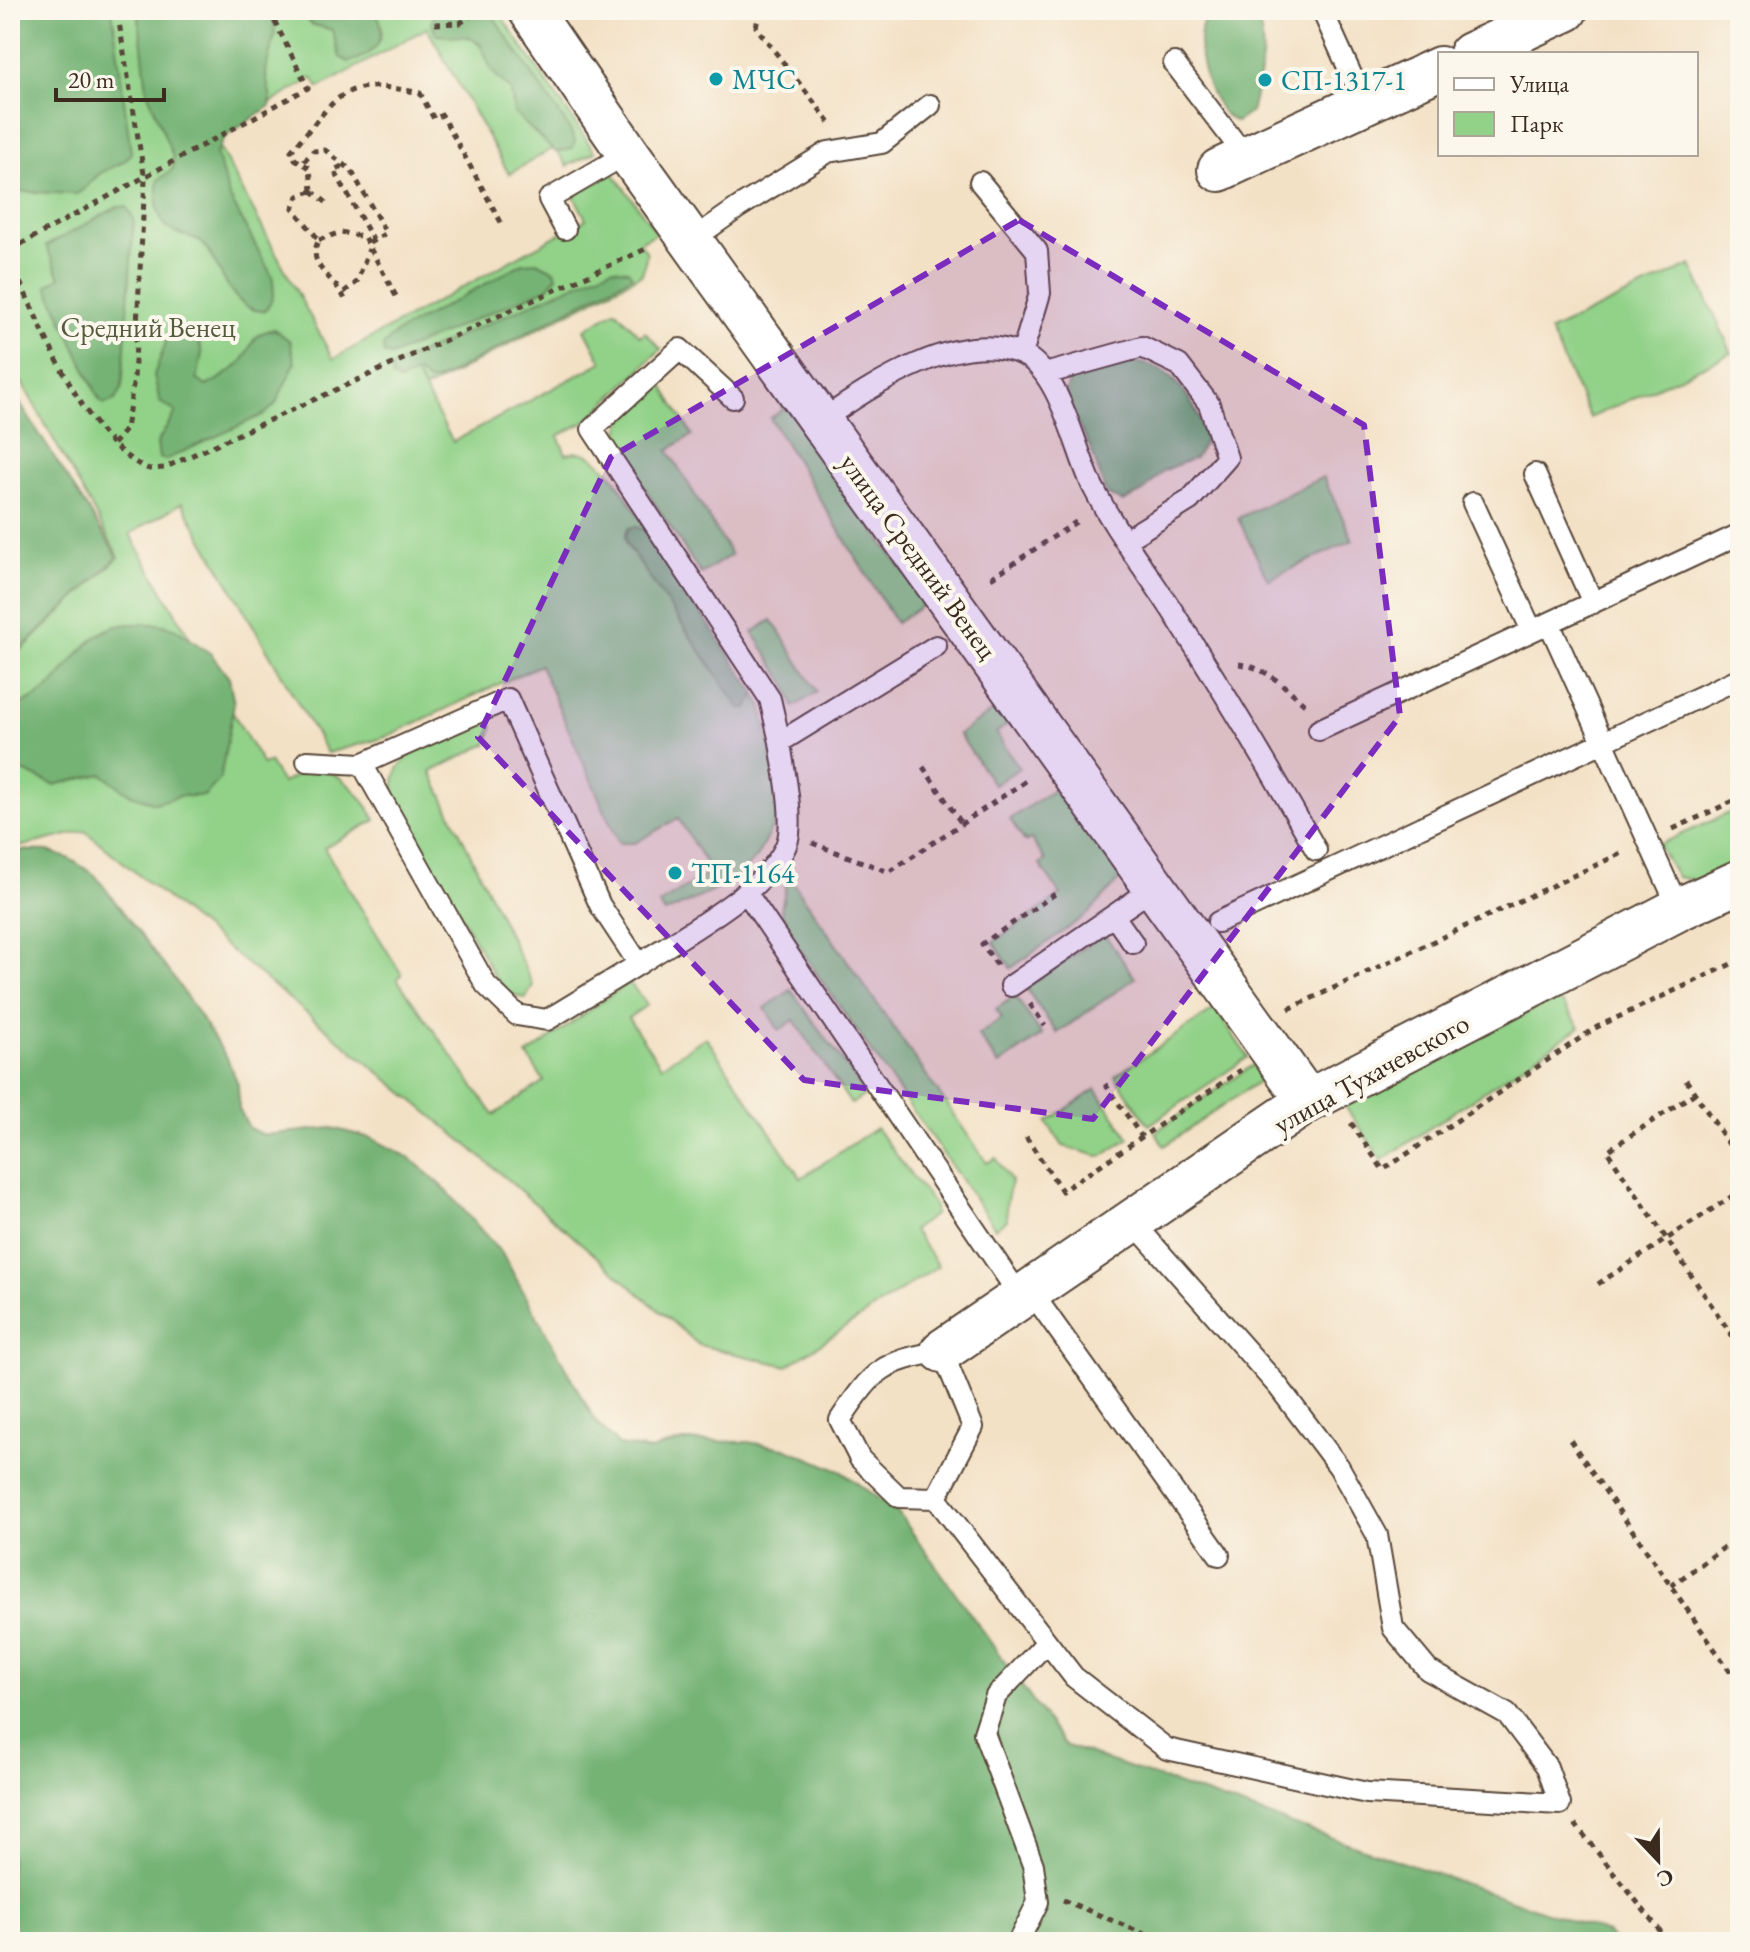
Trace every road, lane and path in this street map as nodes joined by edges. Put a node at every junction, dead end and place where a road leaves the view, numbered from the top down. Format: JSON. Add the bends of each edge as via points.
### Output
{"nodes":[{"id":1,"x":117,"y":10,"type":"edge"},
{"id":2,"x":269,"y":10,"type":"edge"},
{"id":3,"x":481,"y":10,"type":"edge"},
{"id":4,"x":530,"y":10,"type":"edge"},
{"id":5,"x":760,"y":10,"type":"edge"},
{"id":6,"x":1322,"y":10,"type":"edge"},
{"id":7,"x":1566,"y":10,"type":"edge"},
{"id":8,"x":435,"y":24,"type":"dead end"},
{"id":9,"x":1474,"y":52,"type":"edge"},
{"id":10,"x":1174,"y":63,"type":"dead end"},
{"id":11,"x":1438,"y":69,"type":"edge"},
{"id":12,"x":1364,"y":103,"type":"junction"},
{"id":13,"x":930,"y":105,"type":"dead end"},
{"id":14,"x":850,"y":148,"type":"junction"},
{"id":15,"x":628,"y":153,"type":"junction"},
{"id":16,"x":304,"y":161,"type":"junction"},
{"id":17,"x":1232,"y":164,"type":"joint"},
{"id":18,"x":342,"y":166,"type":"junction"},
{"id":19,"x":145,"y":180,"type":"junction"},
{"id":20,"x":980,"y":182,"type":"dead end"},
{"id":21,"x":312,"y":191,"type":"junction"},
{"id":22,"x":327,"y":203,"type":"dead end"},
{"id":23,"x":502,"y":224,"type":"dead end"},
{"id":24,"x":565,"y":229,"type":"dead end"},
{"id":25,"x":689,"y":236,"type":"junction"},
{"id":26,"x":319,"y":240,"type":"junction"},
{"id":27,"x":370,"y":244,"type":"junction"},
{"id":28,"x":10,"y":250,"type":"edge"},
{"id":29,"x":10,"y":261,"type":"edge"},
{"id":30,"x":344,"y":292,"type":"junction"},
{"id":31,"x":397,"y":298,"type":"dead end"},
{"id":32,"x":346,"y":304,"type":"dead end"},
{"id":33,"x":1022,"y":354,"type":"junction"},
{"id":34,"x":1045,"y":374,"type":"junction"},
{"id":35,"x":733,"y":398,"type":"dead end"},
{"id":36,"x":822,"y":420,"type":"junction"},
{"id":37,"x":113,"y":444,"type":"junction"},
{"id":38,"x":1535,"y":474,"type":"dead end"},
{"id":39,"x":1473,"y":503,"type":"dead end"},
{"id":40,"x":1104,"y":504,"type":"junction"},
{"id":41,"x":1740,"y":534,"type":"edge"},
{"id":42,"x":1127,"y":539,"type":"junction"},
{"id":43,"x":991,"y":578,"type":"dead end"},
{"id":44,"x":1593,"y":603,"type":"junction"},
{"id":45,"x":1541,"y":627,"type":"junction"},
{"id":46,"x":936,"y":646,"type":"dead end"},
{"id":47,"x":1204,"y":660,"type":"junction"},
{"id":48,"x":1740,"y":678,"type":"edge"},
{"id":49,"x":1324,"y":728,"type":"joint"},
{"id":50,"x":1604,"y":741,"type":"junction"},
{"id":51,"x":780,"y":742,"type":"junction"},
{"id":52,"x":307,"y":761,"type":"dead end"},
{"id":53,"x":362,"y":764,"type":"junction"},
{"id":54,"x":923,"y":767,"type":"dead end"},
{"id":55,"x":1040,"y":771,"type":"dead end"},
{"id":56,"x":1740,"y":798,"type":"edge"},
{"id":57,"x":962,"y":824,"type":"junction"},
{"id":58,"x":789,"y":835,"type":"junction"},
{"id":59,"x":1648,"y":841,"type":"junction"},
{"id":60,"x":1316,"y":850,"type":"dead end"},
{"id":61,"x":1740,"y":881,"type":"edge"},
{"id":62,"x":1155,"y":887,"type":"junction"},
{"id":63,"x":746,"y":892,"type":"junction"},
{"id":64,"x":1055,"y":894,"type":"dead end"},
{"id":65,"x":1679,"y":909,"type":"junction"},
{"id":66,"x":1114,"y":916,"type":"junction"},
{"id":67,"x":1218,"y":922,"type":"dead end"},
{"id":68,"x":1133,"y":943,"type":"dead end"},
{"id":69,"x":1740,"y":960,"type":"edge"},
{"id":70,"x":639,"y":964,"type":"junction"},
{"id":71,"x":1011,"y":986,"type":"joint"},
{"id":72,"x":1270,"y":1050,"type":"junction"},
{"id":73,"x":1686,"y":1080,"type":"dead end"},
{"id":74,"x":1105,"y":1084,"type":"dead end"},
{"id":75,"x":1695,"y":1093,"type":"junction"},
{"id":76,"x":1319,"y":1096,"type":"junction"},
{"id":77,"x":1026,"y":1137,"type":"dead end"},
{"id":78,"x":1142,"y":1137,"type":"junction"},
{"id":79,"x":1740,"y":1161,"type":"edge"},
{"id":80,"x":1740,"y":1191,"type":"edge"},
{"id":81,"x":1132,"y":1221,"type":"junction"},
{"id":82,"x":1667,"y":1238,"type":"junction"},
{"id":83,"x":1598,"y":1284,"type":"dead end"},
{"id":84,"x":1025,"y":1293,"type":"junction"},
{"id":85,"x":1733,"y":1337,"type":"dead end"},
{"id":86,"x":942,"y":1351,"type":"junction"},
{"id":87,"x":1570,"y":1440,"type":"dead end"},
{"id":88,"x":936,"y":1498,"type":"junction"},
{"id":89,"x":1740,"y":1536,"type":"edge"},
{"id":90,"x":1219,"y":1555,"type":"dead end"},
{"id":91,"x":1671,"y":1586,"type":"junction"},
{"id":92,"x":1047,"y":1642,"type":"junction"},
{"id":93,"x":1740,"y":1686,"type":"edge"},
{"id":94,"x":1560,"y":1804,"type":"junction"},
{"id":95,"x":1037,"y":1889,"type":"junction"},
{"id":96,"x":1018,"y":1942,"type":"edge"},
{"id":97,"x":1164,"y":1942,"type":"edge"},
{"id":98,"x":1669,"y":1942,"type":"edge"}],
"edges":[{"from":1,"to":19,"type":"path"},
{"from":2,"to":19,"type":"path","via":[[308,88]]},
{"from":3,"to":8,"type":"path","via":[[460,23]]},
{"from":4,"to":15,"type":"street","name":"улица Средний Венец"},
{"from":5,"to":14,"type":"path","via":[[756,27]]},
{"from":6,"to":12,"type":"lane"},
{"from":7,"to":9,"type":"street"},
{"from":10,"to":17,"type":"lane"},
{"from":11,"to":12,"type":"street"},
{"from":12,"to":17,"type":"street"},
{"from":13,"to":14,"type":"lane","via":[[882,143]]},
{"from":14,"to":25,"type":"lane","via":[[828,152]]},
{"from":15,"to":24,"type":"lane","via":[[549,199]]},
{"from":15,"to":25,"type":"street","name":"улица Средний Венец"},
{"from":16,"to":18,"type":"path","via":[[313,151],[325,150]]},
{"from":16,"to":21,"type":"path","via":[[312,175]]},
{"from":16,"to":23,"type":"path","via":[[291,151],[347,92],[374,84],[420,93],[434,119],[442,115]]},
{"from":18,"to":27,"type":"path","via":[[334,170]]},
{"from":18,"to":27,"type":"path","via":[[351,170],[386,233]]},
{"from":19,"to":28,"type":"path"},
{"from":19,"to":37,"type":"path","via":[[134,379],[126,429]]},
{"from":20,"to":33,"type":"lane","via":[[1037,251],[1040,293]]},
{"from":21,"to":22,"type":"path"},
{"from":21,"to":26,"type":"path","via":[[298,196],[293,208]]},
{"from":25,"to":36,"type":"street","name":"улица Средний Венец"},
{"from":25,"to":37,"type":"path","via":[[164,468],[138,465]]},
{"from":26,"to":27,"type":"path","via":[[350,231]]},
{"from":26,"to":30,"type":"path","via":[[317,264]]},
{"from":27,"to":30,"type":"path","via":[[357,282]]},
{"from":27,"to":31,"type":"path"},
{"from":29,"to":37,"type":"path","via":[[80,403]]},
{"from":30,"to":32,"type":"path"},
{"from":33,"to":34,"type":"lane"},
{"from":33,"to":36,"type":"lane","via":[[992,348],[949,354],[901,372]]},
{"from":34,"to":40,"type":"lane"},
{"from":34,"to":42,"type":"lane","via":[[1142,347],[1179,365],[1209,404],[1227,458],[1190,500]]},
{"from":35,"to":51,"type":"lane","via":[[680,349],[592,429],[770,699]]},
{"from":36,"to":62,"type":"street","name":"улица Средний Венец"},
{"from":38,"to":44,"type":"lane"},
{"from":39,"to":45,"type":"lane"},
{"from":40,"to":42,"type":"lane"},
{"from":40,"to":43,"type":"path"},
{"from":41,"to":44,"type":"lane"},
{"from":42,"to":47,"type":"lane"},
{"from":44,"to":45,"type":"lane"},
{"from":45,"to":49,"type":"lane"},
{"from":45,"to":50,"type":"lane"},
{"from":46,"to":51,"type":"lane"},
{"from":47,"to":49,"type":"path","via":[[1251,665],[1273,677]]},
{"from":47,"to":60,"type":"lane"},
{"from":48,"to":50,"type":"lane"},
{"from":50,"to":59,"type":"lane"},
{"from":50,"to":67,"type":"lane"},
{"from":51,"to":58,"type":"lane"},
{"from":52,"to":53,"type":"lane"},
{"from":53,"to":70,"type":"lane","via":[[486,985],[517,1015],[547,1020]]},
{"from":53,"to":70,"type":"lane","via":[[508,699],[600,905]]},
{"from":54,"to":57,"type":"path"},
{"from":55,"to":57,"type":"path"},
{"from":56,"to":59,"type":"path"},
{"from":57,"to":58,"type":"path","via":[[889,872]]},
{"from":58,"to":63,"type":"lane","via":[[781,860]]},
{"from":59,"to":65,"type":"lane"},
{"from":59,"to":72,"type":"path","via":[[1277,1015],[1291,1036]]},
{"from":61,"to":65,"type":"street","name":"улица Тухачевского"},
{"from":62,"to":66,"type":"lane"},
{"from":62,"to":72,"type":"street","name":"улица Средний Венец"},
{"from":63,"to":70,"type":"lane"},
{"from":63,"to":84,"type":"lane"},
{"from":64,"to":71,"type":"path","via":[[982,944]]},
{"from":65,"to":76,"type":"street","name":"улица Тухачевского"},
{"from":66,"to":68,"type":"lane"},
{"from":66,"to":71,"type":"lane"},
{"from":69,"to":76,"type":"path","via":[[1597,1027],[1383,1170]]},
{"from":72,"to":76,"type":"street","name":"улица Средний Венец"},
{"from":72,"to":78,"type":"path"},
{"from":73,"to":75,"type":"path"},
{"from":74,"to":78,"type":"path"},
{"from":75,"to":79,"type":"path"},
{"from":75,"to":82,"type":"path","via":[[1607,1151]]},
{"from":76,"to":81,"type":"street","name":"улица Тухачевского"},
{"from":77,"to":78,"type":"path","via":[[1062,1191]]},
{"from":80,"to":82,"type":"path"},
{"from":81,"to":84,"type":"street","name":"улица Тухачевского"},
{"from":81,"to":94,"type":"lane","via":[[1278,1386],[1339,1467],[1377,1535],[1393,1628],[1428,1670],[1507,1714],[1547,1767]]},
{"from":82,"to":83,"type":"path"},
{"from":82,"to":85,"type":"path"},
{"from":84,"to":86,"type":"street","name":"улица Тухачевского"},
{"from":84,"to":90,"type":"lane"},
{"from":86,"to":88,"type":"lane","via":[[973,1427]]},
{"from":86,"to":88,"type":"lane","via":[[897,1359],[868,1378],[840,1420],[860,1459],[899,1497]]},
{"from":87,"to":91,"type":"path"},
{"from":88,"to":92,"type":"lane"},
{"from":89,"to":91,"type":"path"},
{"from":91,"to":93,"type":"path"},
{"from":92,"to":94,"type":"lane","via":[[1074,1677],[1167,1749],[1367,1793]]},
{"from":92,"to":95,"type":"lane","via":[[996,1696],[984,1733]]},
{"from":94,"to":98,"type":"path"},
{"from":95,"to":96,"type":"lane","via":[[1038,1902]]},
{"from":95,"to":97,"type":"path"}]}
